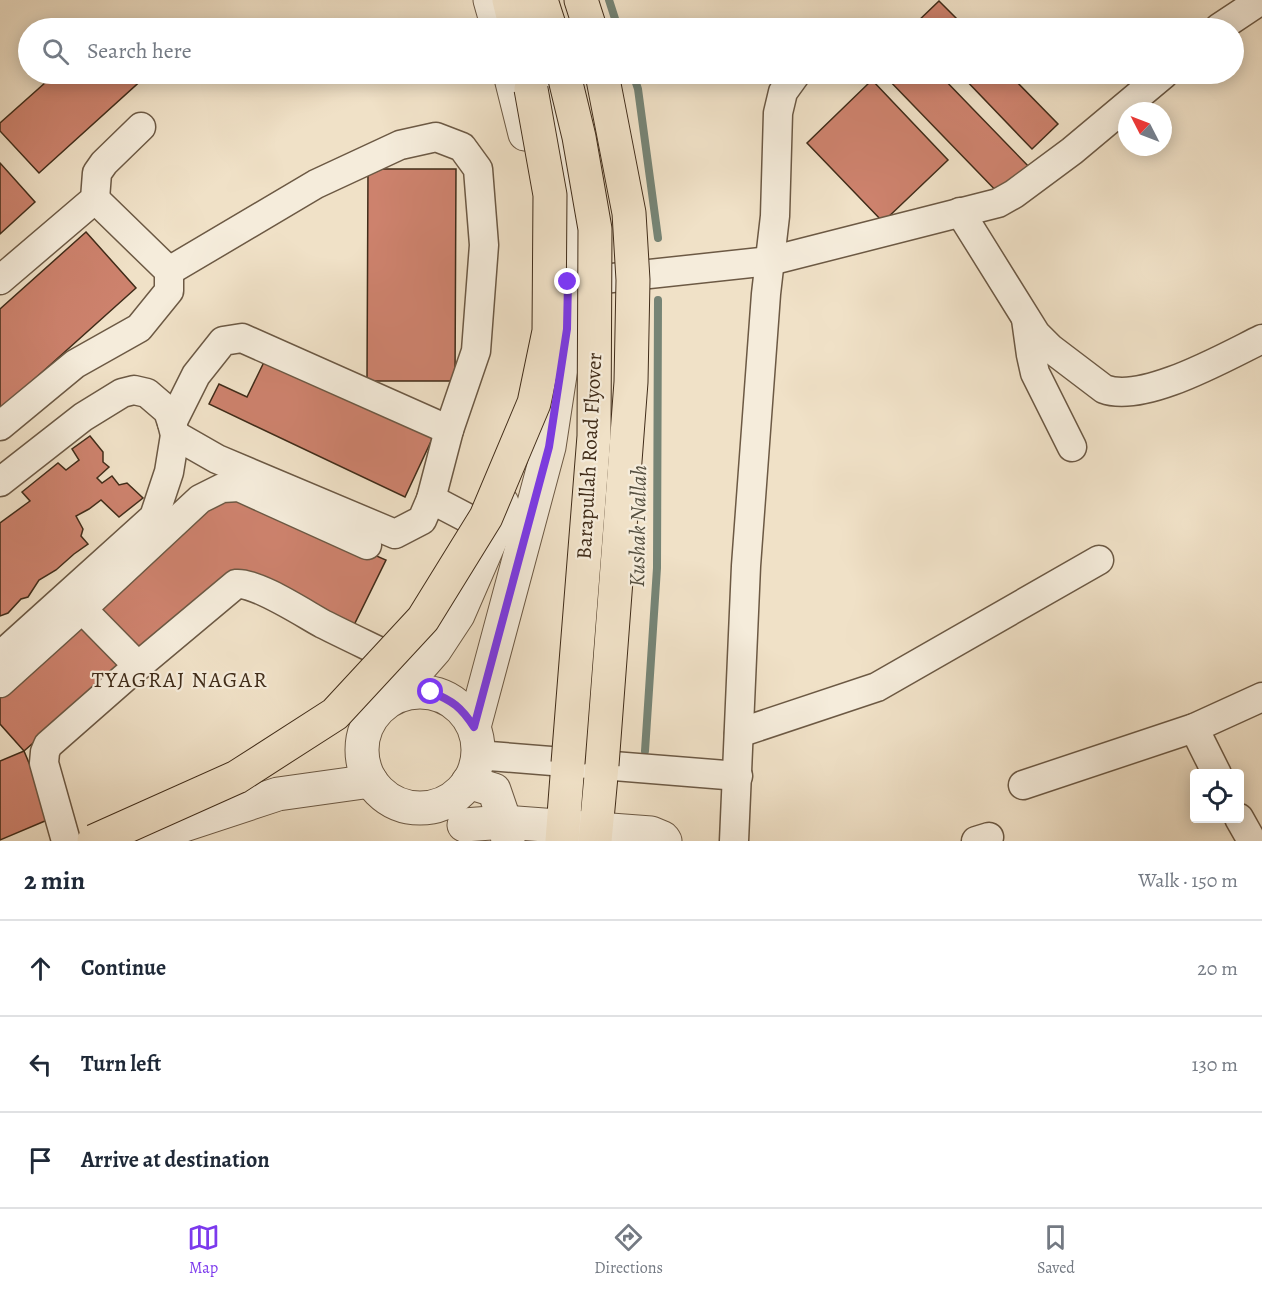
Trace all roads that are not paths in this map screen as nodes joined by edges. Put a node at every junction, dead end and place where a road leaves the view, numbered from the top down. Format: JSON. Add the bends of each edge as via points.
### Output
{"nodes":[{"id":1,"x":490,"y":0,"type":"edge"},
{"id":2,"x":509,"y":0,"type":"edge"},
{"id":3,"x":530,"y":0,"type":"edge"},
{"id":4,"x":541,"y":0,"type":"edge"},
{"id":5,"x":581,"y":0,"type":"edge"},
{"id":6,"x":1261,"y":0,"type":"edge"},
{"id":7,"x":495,"y":18,"type":"edge"},
{"id":8,"x":514,"y":18,"type":"edge"},
{"id":9,"x":534,"y":18,"type":"edge"},
{"id":10,"x":547,"y":18,"type":"edge"},
{"id":11,"x":587,"y":18,"type":"edge"},
{"id":12,"x":1234,"y":18,"type":"edge"},
{"id":13,"x":513,"y":84,"type":"edge"},
{"id":14,"x":529,"y":84,"type":"edge"},
{"id":15,"x":548,"y":84,"type":"edge"},
{"id":16,"x":566,"y":84,"type":"edge"},
{"id":17,"x":604,"y":84,"type":"edge"},
{"id":18,"x":789,"y":84,"type":"edge"},
{"id":19,"x":1152,"y":84,"type":"edge"},
{"id":20,"x":141,"y":127,"type":"dead end"},
{"id":21,"x":95,"y":199,"type":"junction"},
{"id":22,"x":960,"y":212,"type":"junction"},
{"id":23,"x":770,"y":261,"type":"junction"},
{"id":24,"x":169,"y":271,"type":"junction"},
{"id":25,"x":0,"y":280,"type":"edge"},
{"id":26,"x":568,"y":282,"type":"junction"},
{"id":27,"x":1026,"y":319,"type":"junction"},
{"id":28,"x":1262,"y":339,"type":"edge"},
{"id":29,"x":0,"y":426,"type":"edge"},
{"id":30,"x":174,"y":429,"type":"junction"},
{"id":31,"x":449,"y":430,"type":"junction"},
{"id":32,"x":1072,"y":447,"type":"dead end"},
{"id":33,"x":0,"y":482,"type":"edge"},
{"id":34,"x":431,"y":499,"type":"junction"},
{"id":35,"x":494,"y":532,"type":"junction"},
{"id":36,"x":367,"y":545,"type":"dead end"},
{"id":37,"x":1100,"y":560,"type":"dead end"},
{"id":38,"x":82,"y":609,"type":"junction"},
{"id":39,"x":0,"y":656,"type":"edge"},
{"id":40,"x":138,"y":666,"type":"junction"},
{"id":41,"x":418,"y":670,"type":"junction"},
{"id":42,"x":0,"y":683,"type":"edge"},
{"id":43,"x":1262,"y":697,"type":"edge"},
{"id":44,"x":393,"y":698,"type":"junction"},
{"id":45,"x":1194,"y":728,"type":"junction"},
{"id":46,"x":739,"y":733,"type":"junction"},
{"id":47,"x":473,"y":755,"type":"junction"},
{"id":48,"x":1214,"y":769,"type":"edge"},
{"id":49,"x":738,"y":776,"type":"junction"},
{"id":50,"x":371,"y":782,"type":"junction"},
{"id":51,"x":1023,"y":786,"type":"dead end"},
{"id":52,"x":438,"y":805,"type":"junction"},
{"id":53,"x":515,"y":829,"type":"edge"},
{"id":54,"x":467,"y":833,"type":"edge"},
{"id":55,"x":658,"y":837,"type":"edge"},
{"id":56,"x":66,"y":841,"type":"edge"},
{"id":57,"x":94,"y":841,"type":"edge"},
{"id":58,"x":142,"y":841,"type":"edge"},
{"id":59,"x":562,"y":841,"type":"edge"},
{"id":60,"x":595,"y":841,"type":"edge"},
{"id":61,"x":734,"y":841,"type":"edge"}],
"edges":[{"from":1,"to":7,"type":"street"},
{"from":2,"to":8,"type":"highway"},
{"from":3,"to":9,"type":"street"},
{"from":4,"to":10,"type":"highway"},
{"from":5,"to":11,"type":"highway"},
{"from":6,"to":12,"type":"street"},
{"from":13,"to":35,"type":"street","via":[[524,124],[534,195],[537,257],[525,407]]},
{"from":14,"to":57,"type":"highway","bridge":true,"via":[[550,195],[549,331],[534,403],[486,517],[423,619],[336,714],[237,777]]},
{"from":15,"to":26,"type":"street","via":[[563,151]]},
{"from":16,"to":59,"type":"highway","name":"Barapullah Road Flyover","bridge":true,"via":[[595,229],[595,275],[594,436]]},
{"from":17,"to":60,"type":"highway","name":"Barapullah Road Flyover","bridge":true,"via":[[629,213],[633,280],[631,382]]},
{"from":18,"to":23,"type":"street","via":[[778,113]]},
{"from":19,"to":22,"type":"street","via":[[1014,194],[998,203]]},
{"from":20,"to":21,"type":"street","via":[[97,173]]},
{"from":21,"to":24,"type":"street"},
{"from":21,"to":25,"type":"street"},
{"from":22,"to":23,"type":"street"},
{"from":22,"to":27,"type":"street"},
{"from":23,"to":26,"type":"street"},
{"from":23,"to":46,"type":"street","via":[[747,554]]},
{"from":24,"to":29,"type":"street","via":[[169,291],[139,328],[75,364]]},
{"from":24,"to":31,"type":"street","via":[[316,184],[400,145],[436,137],[462,147],[478,169],[484,245],[476,351]]},
{"from":26,"to":47,"type":"street","via":[[567,329],[549,447]]},
{"from":27,"to":28,"type":"street","via":[[1050,348],[1113,393],[1173,381]]},
{"from":27,"to":32,"type":"street","via":[[1035,373]]},
{"from":30,"to":31,"type":"street","via":[[196,375],[223,341],[242,338]]},
{"from":30,"to":33,"type":"street","via":[[168,411],[147,393],[122,393],[83,417]]},
{"from":30,"to":34,"type":"street","via":[[217,459],[395,534],[422,520]]},
{"from":30,"to":39,"type":"street","via":[[169,472],[154,517]]},
{"from":31,"to":34,"type":"street"},
{"from":34,"to":35,"type":"street"},
{"from":35,"to":41,"type":"street","via":[[458,615]]},
{"from":36,"to":38,"type":"street","via":[[239,487],[222,488],[200,500]]},
{"from":37,"to":46,"type":"street","via":[[877,687]]},
{"from":38,"to":40,"type":"street"},
{"from":38,"to":42,"type":"street"},
{"from":40,"to":41,"type":"street","via":[[227,589],[244,583]]},
{"from":40,"to":56,"type":"street","via":[[57,736],[45,752],[44,763]]},
{"from":41,"to":44,"type":"street"},
{"from":43,"to":45,"type":"street"},
{"from":44,"to":47,"type":"street","via":[[431,692],[448,699],[464,711]]},
{"from":44,"to":50,"type":"street","via":[[367,726],[362,745],[363,764]]},
{"from":45,"to":48,"type":"street"},
{"from":45,"to":51,"type":"street"},
{"from":46,"to":49,"type":"street"},
{"from":47,"to":49,"type":"street","bridge":true},
{"from":47,"to":52,"type":"street","via":[[455,796]]},
{"from":47,"to":53,"type":"street"},
{"from":49,"to":61,"type":"street"},
{"from":50,"to":52,"type":"street","via":[[400,805]]},
{"from":50,"to":58,"type":"street","via":[[278,794]]},
{"from":52,"to":54,"type":"street"},
{"from":53,"to":54,"type":"street"},
{"from":53,"to":55,"type":"street"}]}
